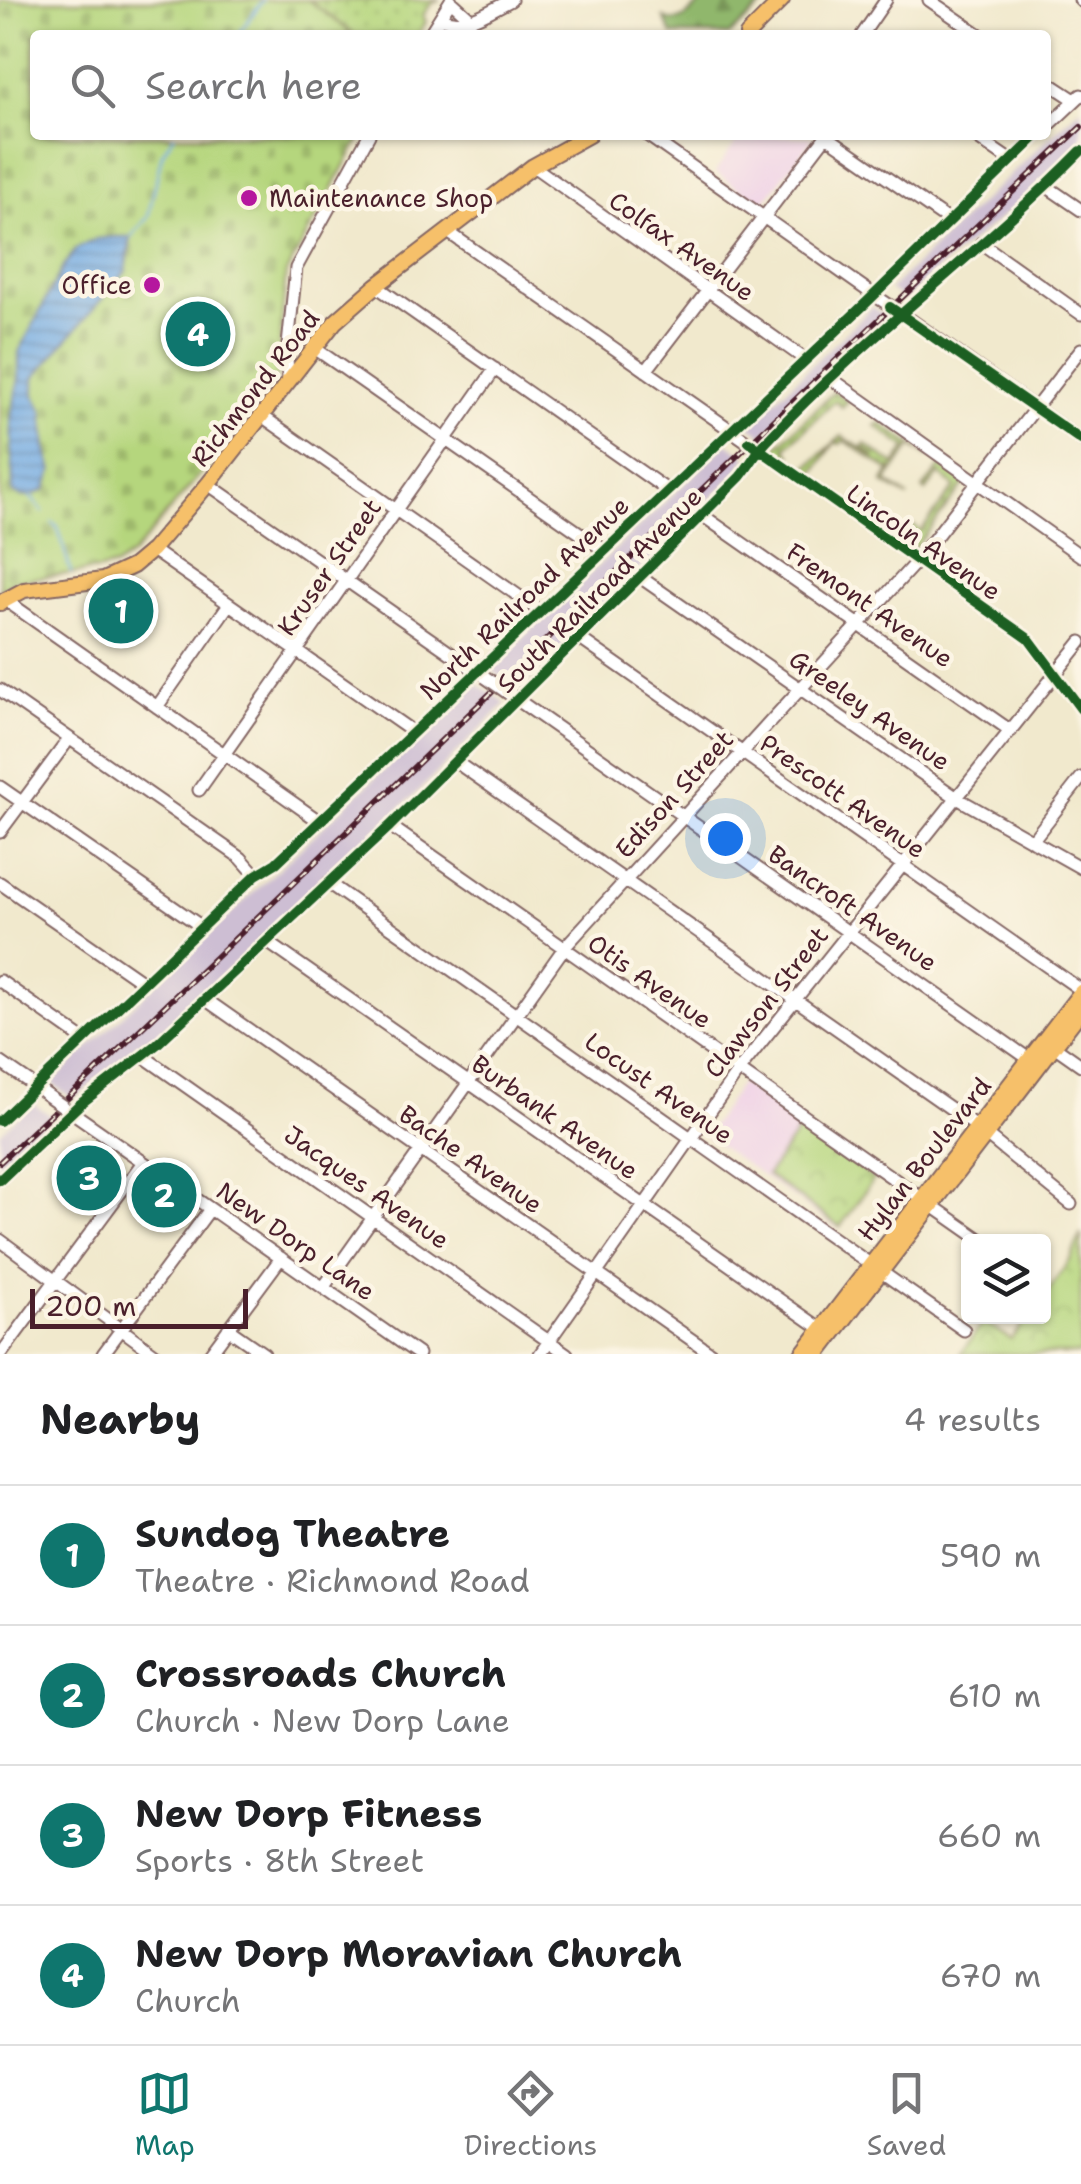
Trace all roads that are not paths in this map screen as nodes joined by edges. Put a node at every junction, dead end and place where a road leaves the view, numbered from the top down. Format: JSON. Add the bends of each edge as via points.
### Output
{"nodes":[{"id":1,"x":451,"y":0,"type":"edge"},
{"id":2,"x":511,"y":0,"type":"edge"},
{"id":3,"x":782,"y":0,"type":"edge"},
{"id":4,"x":886,"y":0,"type":"edge"},
{"id":5,"x":929,"y":0,"type":"edge"},
{"id":6,"x":440,"y":18,"type":"junction"},
{"id":7,"x":472,"y":20,"type":"junction"},
{"id":8,"x":433,"y":30,"type":"edge"},
{"id":9,"x":455,"y":30,"type":"edge"},
{"id":10,"x":752,"y":30,"type":"edge"},
{"id":11,"x":865,"y":30,"type":"edge"},
{"id":12,"x":973,"y":30,"type":"edge"},
{"id":13,"x":1051,"y":83,"type":"edge"},
{"id":14,"x":1078,"y":98,"type":"edge"},
{"id":15,"x":1051,"y":123,"type":"edge"},
{"id":16,"x":366,"y":140,"type":"edge"},
{"id":17,"x":580,"y":140,"type":"edge"},
{"id":18,"x":655,"y":140,"type":"edge"},
{"id":19,"x":821,"y":140,"type":"edge"},
{"id":20,"x":832,"y":140,"type":"edge"},
{"id":21,"x":980,"y":140,"type":"edge"},
{"id":22,"x":1033,"y":140,"type":"edge"},
{"id":23,"x":1081,"y":150,"type":"edge"},
{"id":24,"x":1011,"y":161,"type":"junction"},
{"id":25,"x":533,"y":166,"type":"junction"},
{"id":26,"x":1046,"y":186,"type":"junction"},
{"id":27,"x":1081,"y":210,"type":"edge"},
{"id":28,"x":764,"y":217,"type":"junction"},
{"id":29,"x":949,"y":221,"type":"junction"},
{"id":30,"x":448,"y":232,"type":"junction"},
{"id":31,"x":981,"y":244,"type":"junction"},
{"id":32,"x":376,"y":286,"type":"junction"},
{"id":33,"x":707,"y":292,"type":"junction"},
{"id":34,"x":874,"y":295,"type":"junction"},
{"id":35,"x":900,"y":314,"type":"junction"},
{"id":36,"x":1081,"y":314,"type":"edge"},
{"id":37,"x":313,"y":346,"type":"junction"},
{"id":38,"x":1081,"y":349,"type":"edge"},
{"id":39,"x":806,"y":360,"type":"junction"},
{"id":40,"x":495,"y":370,"type":"junction"},
{"id":41,"x":646,"y":370,"type":"junction"},
{"id":42,"x":832,"y":378,"type":"junction"},
{"id":43,"x":288,"y":379,"type":"junction"},
{"id":44,"x":1036,"y":408,"type":"junction"},
{"id":45,"x":262,"y":416,"type":"junction"},
{"id":46,"x":733,"y":431,"type":"junction"},
{"id":47,"x":446,"y":440,"type":"junction"},
{"id":48,"x":1081,"y":440,"type":"edge"},
{"id":49,"x":758,"y":448,"type":"junction"},
{"id":50,"x":978,"y":481,"type":"junction"},
{"id":51,"x":208,"y":484,"type":"junction"},
{"id":52,"x":667,"y":490,"type":"junction"},
{"id":53,"x":396,"y":510,"type":"junction"},
{"id":54,"x":702,"y":515,"type":"junction"},
{"id":55,"x":152,"y":550,"type":"junction"},
{"id":56,"x":604,"y":550,"type":"junction"},
{"id":57,"x":1081,"y":556,"type":"edge"},
{"id":58,"x":917,"y":561,"type":"junction"},
{"id":59,"x":640,"y":577,"type":"junction"},
{"id":60,"x":346,"y":582,"type":"junction"},
{"id":61,"x":2,"y":601,"type":"edge"},
{"id":62,"x":229,"y":604,"type":"junction"},
{"id":63,"x":540,"y":611,"type":"junction"},
{"id":64,"x":858,"y":624,"type":"junction"},
{"id":65,"x":579,"y":638,"type":"junction"},
{"id":66,"x":1081,"y":642,"type":"edge"},
{"id":67,"x":297,"y":652,"type":"junction"},
{"id":68,"x":481,"y":674,"type":"junction"},
{"id":69,"x":1056,"y":676,"type":"junction"},
{"id":70,"x":800,"y":688,"type":"junction"},
{"id":71,"x":0,"y":690,"type":"edge"},
{"id":72,"x":515,"y":698,"type":"junction"},
{"id":73,"x":157,"y":707,"type":"junction"},
{"id":74,"x":1081,"y":710,"type":"edge"},
{"id":75,"x":1012,"y":731,"type":"junction"},
{"id":76,"x":413,"y":732,"type":"junction"},
{"id":77,"x":69,"y":739,"type":"junction"},
{"id":78,"x":742,"y":753,"type":"junction"},
{"id":79,"x":224,"y":755,"type":"junction"},
{"id":80,"x":456,"y":762,"type":"junction"},
{"id":81,"x":1081,"y":778,"type":"edge"},
{"id":82,"x":0,"y":787,"type":"edge"},
{"id":83,"x":199,"y":790,"type":"dead end"},
{"id":84,"x":957,"y":798,"type":"junction"},
{"id":85,"x":22,"y":802,"type":"junction"},
{"id":86,"x":684,"y":817,"type":"junction"},
{"id":87,"x":319,"y":822,"type":"junction"},
{"id":88,"x":390,"y":826,"type":"junction"},
{"id":89,"x":0,"y":832,"type":"edge"},
{"id":90,"x":1032,"y":841,"type":"junction"},
{"id":91,"x":903,"y":866,"type":"junction"},
{"id":92,"x":1081,"y":868,"type":"edge"},
{"id":93,"x":256,"y":875,"type":"junction"},
{"id":94,"x":625,"y":881,"type":"junction"},
{"id":95,"x":328,"y":883,"type":"junction"},
{"id":96,"x":0,"y":884,"type":"edge"},
{"id":97,"x":202,"y":927,"type":"junction"},
{"id":98,"x":849,"y":933,"type":"junction"},
{"id":99,"x":266,"y":941,"type":"junction"},
{"id":100,"x":564,"y":948,"type":"junction"},
{"id":101,"x":0,"y":981,"type":"edge"},
{"id":102,"x":144,"y":983,"type":"junction"},
{"id":103,"x":1081,"y":991,"type":"edge"},
{"id":104,"x":205,"y":999,"type":"junction"},
{"id":105,"x":794,"y":1000,"type":"junction"},
{"id":106,"x":1081,"y":1010,"type":"edge"},
{"id":107,"x":515,"y":1014,"type":"junction"},
{"id":108,"x":84,"y":1040,"type":"junction"},
{"id":109,"x":1054,"y":1046,"type":"junction"},
{"id":110,"x":142,"y":1056,"type":"junction"},
{"id":111,"x":1029,"y":1059,"type":"junction"},
{"id":112,"x":0,"y":1062,"type":"edge"},
{"id":113,"x":1081,"y":1065,"type":"edge"},
{"id":114,"x":739,"y":1070,"type":"junction"},
{"id":115,"x":467,"y":1083,"type":"junction"},
{"id":116,"x":40,"y":1090,"type":"junction"},
{"id":117,"x":1012,"y":1092,"type":"junction"},
{"id":118,"x":68,"y":1110,"type":"junction"},
{"id":119,"x":0,"y":1121,"type":"edge"},
{"id":120,"x":981,"y":1132,"type":"junction"},
{"id":121,"x":691,"y":1138,"type":"junction"},
{"id":122,"x":420,"y":1150,"type":"junction"},
{"id":123,"x":143,"y":1162,"type":"junction"},
{"id":124,"x":0,"y":1180,"type":"edge"},
{"id":125,"x":928,"y":1201,"type":"junction"},
{"id":126,"x":1072,"y":1204,"type":"dead end"},
{"id":127,"x":644,"y":1206,"type":"junction"},
{"id":128,"x":210,"y":1208,"type":"junction"},
{"id":129,"x":373,"y":1218,"type":"junction"},
{"id":130,"x":973,"y":1234,"type":"edge"},
{"id":131,"x":0,"y":1240,"type":"edge"},
{"id":132,"x":281,"y":1258,"type":"junction"},
{"id":133,"x":876,"y":1268,"type":"junction"},
{"id":134,"x":596,"y":1274,"type":"junction"},
{"id":135,"x":54,"y":1280,"type":"junction"},
{"id":136,"x":323,"y":1288,"type":"junction"},
{"id":137,"x":122,"y":1329,"type":"junction"},
{"id":138,"x":228,"y":1329,"type":"junction"},
{"id":139,"x":964,"y":1330,"type":"dead end"},
{"id":140,"x":826,"y":1333,"type":"junction"},
{"id":141,"x":549,"y":1341,"type":"junction"},
{"id":142,"x":0,"y":1354,"type":"edge"},
{"id":143,"x":103,"y":1354,"type":"edge"},
{"id":144,"x":155,"y":1354,"type":"edge"},
{"id":145,"x":210,"y":1354,"type":"edge"},
{"id":146,"x":264,"y":1354,"type":"edge"},
{"id":147,"x":418,"y":1354,"type":"edge"},
{"id":148,"x":540,"y":1354,"type":"edge"},
{"id":149,"x":567,"y":1354,"type":"edge"},
{"id":150,"x":712,"y":1354,"type":"edge"},
{"id":151,"x":802,"y":1354,"type":"edge"},
{"id":152,"x":818,"y":1354,"type":"edge"}],
"edges":[{"from":1,"to":6,"type":"street"},
{"from":1,"to":7,"type":"street"},
{"from":2,"to":7,"type":"street"},
{"from":3,"to":10,"type":"main road"},
{"from":4,"to":11,"type":"street"},
{"from":5,"to":12,"type":"street"},
{"from":6,"to":7,"type":"street"},
{"from":6,"to":8,"type":"street"},
{"from":7,"to":9,"type":"street"},
{"from":13,"to":14,"type":"street"},
{"from":14,"to":15,"type":"street"},
{"from":16,"to":43,"type":"street","via":[[296,268]]},
{"from":17,"to":25,"type":"main road","name":"Richmond Road"},
{"from":18,"to":28,"type":"street"},
{"from":19,"to":28,"type":"street"},
{"from":20,"to":29,"type":"street"},
{"from":21,"to":24,"type":"street"},
{"from":22,"to":24,"type":"street","name":"North Railroad Avenue"},
{"from":23,"to":26,"type":"street","name":"South Railroad Avenue"},
{"from":24,"to":29,"type":"street","name":"North Railroad Avenue"},
{"from":25,"to":30,"type":"main road","name":"Richmond Road"},
{"from":25,"to":33,"type":"street","name":"Colfax Avenue"},
{"from":26,"to":27,"type":"street"},
{"from":26,"to":31,"type":"street","name":"South Railroad Avenue"},
{"from":28,"to":33,"type":"street"},
{"from":28,"to":34,"type":"street"},
{"from":29,"to":34,"type":"street","name":"North Railroad Avenue"},
{"from":30,"to":32,"type":"main road","name":"Richmond Road"},
{"from":30,"to":41,"type":"street","name":"Lincoln Avenue"},
{"from":31,"to":35,"type":"street","name":"South Railroad Avenue"},
{"from":31,"to":36,"type":"street"},
{"from":32,"to":37,"type":"main road","name":"Richmond Road"},
{"from":32,"to":40,"type":"street"},
{"from":33,"to":39,"type":"street","name":"Colfax Avenue"},
{"from":33,"to":41,"type":"street"},
{"from":34,"to":35,"type":"street","bridge":true},
{"from":34,"to":39,"type":"street","name":"North Railroad Avenue"},
{"from":35,"to":42,"type":"street","name":"South Railroad Avenue"},
{"from":35,"to":44,"type":"street"},
{"from":37,"to":43,"type":"main road","name":"Richmond Road"},
{"from":37,"to":47,"type":"street"},
{"from":38,"to":44,"type":"street","name":"Edison Street"},
{"from":39,"to":46,"type":"street","name":"North Railroad Avenue"},
{"from":40,"to":47,"type":"street","name":"Kruser Street"},
{"from":40,"to":52,"type":"street"},
{"from":41,"to":46,"type":"street","name":"Lincoln Avenue"},
{"from":42,"to":49,"type":"street","name":"South Railroad Avenue"},
{"from":42,"to":50,"type":"street"},
{"from":43,"to":45,"type":"main road","name":"Richmond Road"},
{"from":44,"to":48,"type":"street"},
{"from":44,"to":50,"type":"street","name":"Edison Street"},
{"from":45,"to":51,"type":"main road","name":"Richmond Road"},
{"from":45,"to":53,"type":"street"},
{"from":46,"to":49,"type":"street","name":"Lincoln Avenue","bridge":true},
{"from":46,"to":52,"type":"street","name":"North Railroad Avenue"},
{"from":47,"to":53,"type":"street","name":"Kruser Street"},
{"from":47,"to":56,"type":"street"},
{"from":49,"to":54,"type":"street","name":"South Railroad Avenue"},
{"from":49,"to":58,"type":"street","name":"Lincoln Avenue"},
{"from":50,"to":57,"type":"street"},
{"from":50,"to":58,"type":"street","name":"Edison Street"},
{"from":51,"to":55,"type":"main road","name":"Richmond Road"},
{"from":51,"to":60,"type":"street","name":"Bancroft Avenue"},
{"from":52,"to":56,"type":"street","name":"North Railroad Avenue"},
{"from":53,"to":60,"type":"street","name":"Kruser Street"},
{"from":53,"to":63,"type":"street"},
{"from":54,"to":59,"type":"street","name":"South Railroad Avenue"},
{"from":54,"to":64,"type":"street","name":"Fremont Avenue"},
{"from":55,"to":61,"type":"main road","name":"Richmond Road","via":[[118,575],[24,590]]},
{"from":55,"to":62,"type":"street"},
{"from":56,"to":63,"type":"street","name":"North Railroad Avenue"},
{"from":58,"to":64,"type":"street","name":"Edison Street"},
{"from":58,"to":69,"type":"street","name":"Lincoln Avenue","via":[[1029,639]]},
{"from":59,"to":65,"type":"street","name":"South Railroad Avenue"},
{"from":59,"to":70,"type":"street","name":"Greeley Avenue"},
{"from":60,"to":67,"type":"street","name":"Kruser Street"},
{"from":60,"to":68,"type":"street","name":"Bancroft Avenue"},
{"from":61,"to":73,"type":"street"},
{"from":62,"to":67,"type":"street"},
{"from":62,"to":73,"type":"street"},
{"from":63,"to":68,"type":"street","name":"North Railroad Avenue"},
{"from":64,"to":70,"type":"street","name":"Edison Street"},
{"from":64,"to":75,"type":"street","name":"Fremont Avenue"},
{"from":65,"to":72,"type":"street","name":"South Railroad Avenue"},
{"from":65,"to":78,"type":"street","name":"Prescott Avenue"},
{"from":66,"to":69,"type":"street","name":"Clawson Street"},
{"from":67,"to":76,"type":"street"},
{"from":67,"to":79,"type":"street","name":"Kruser Street"},
{"from":68,"to":72,"type":"street","name":"Bancroft Avenue","bridge":true},
{"from":68,"to":76,"type":"street","name":"North Railroad Avenue"},
{"from":69,"to":74,"type":"street","name":"Lincoln Avenue"},
{"from":69,"to":75,"type":"street","name":"Clawson Street"},
{"from":70,"to":78,"type":"street","name":"Edison Street"},
{"from":70,"to":84,"type":"street","name":"Greeley Avenue"},
{"from":71,"to":77,"type":"street"},
{"from":72,"to":80,"type":"street","name":"South Railroad Avenue"},
{"from":72,"to":86,"type":"street","name":"Bancroft Avenue"},
{"from":73,"to":79,"type":"street"},
{"from":75,"to":84,"type":"street","name":"Clawson Street"},
{"from":76,"to":87,"type":"street","name":"North Railroad Avenue"},
{"from":77,"to":85,"type":"street"},
{"from":77,"to":93,"type":"street"},
{"from":78,"to":86,"type":"street","name":"Edison Street"},
{"from":78,"to":91,"type":"street","name":"Prescott Avenue"},
{"from":79,"to":83,"type":"street","name":"Kruser Street"},
{"from":79,"to":87,"type":"street"},
{"from":80,"to":88,"type":"street","name":"South Railroad Avenue"},
{"from":80,"to":94,"type":"street"},
{"from":81,"to":90,"type":"street"},
{"from":82,"to":85,"type":"street"},
{"from":84,"to":90,"type":"street","name":"Greeley Avenue"},
{"from":84,"to":91,"type":"street","name":"Clawson Street"},
{"from":85,"to":89,"type":"street"},
{"from":85,"to":97,"type":"street"},
{"from":86,"to":94,"type":"street","name":"Edison Street"},
{"from":86,"to":98,"type":"street","name":"Bancroft Avenue"},
{"from":87,"to":93,"type":"street","name":"North Railroad Avenue"},
{"from":88,"to":95,"type":"street","name":"South Railroad Avenue"},
{"from":88,"to":100,"type":"street","name":"Otis Avenue"},
{"from":90,"to":92,"type":"street","name":"Greeley Avenue"},
{"from":91,"to":98,"type":"street","name":"Clawson Street"},
{"from":91,"to":103,"type":"street","name":"Prescott Avenue"},
{"from":93,"to":97,"type":"street","name":"North Railroad Avenue"},
{"from":94,"to":100,"type":"street","name":"Edison Street"},
{"from":94,"to":105,"type":"street"},
{"from":95,"to":99,"type":"street","name":"South Railroad Avenue"},
{"from":95,"to":107,"type":"street","name":"Locust Avenue"},
{"from":96,"to":102,"type":"street"},
{"from":97,"to":102,"type":"street","name":"North Railroad Avenue"},
{"from":98,"to":105,"type":"street","name":"Clawson Street"},
{"from":98,"to":111,"type":"street","name":"Bancroft Avenue"},
{"from":99,"to":104,"type":"street","name":"South Railroad Avenue"},
{"from":99,"to":115,"type":"street","name":"Burbank Avenue"},
{"from":100,"to":107,"type":"street","name":"Edison Street"},
{"from":100,"to":114,"type":"street","name":"Otis Avenue"},
{"from":101,"to":108,"type":"street"},
{"from":102,"to":108,"type":"street","name":"North Railroad Avenue"},
{"from":103,"to":111,"type":"main road","name":"Hylan Boulevard"},
{"from":104,"to":110,"type":"street","name":"South Railroad Avenue"},
{"from":104,"to":122,"type":"street","name":"Bache Avenue"},
{"from":105,"to":114,"type":"street","name":"Clawson Street"},
{"from":105,"to":120,"type":"street"},
{"from":106,"to":109,"type":"main road","name":"Hylan Boulevard"},
{"from":107,"to":115,"type":"street","name":"Edison Street"},
{"from":107,"to":121,"type":"street","name":"Locust Avenue"},
{"from":108,"to":116,"type":"street","name":"North Railroad Avenue"},
{"from":109,"to":113,"type":"street"},
{"from":109,"to":117,"type":"main road","name":"Hylan Boulevard"},
{"from":110,"to":118,"type":"street","name":"South Railroad Avenue"},
{"from":110,"to":129,"type":"street","name":"Jacques Avenue"},
{"from":111,"to":117,"type":"main road","name":"Hylan Boulevard"},
{"from":112,"to":116,"type":"street","name":"New Dorp Lane"},
{"from":114,"to":121,"type":"street","name":"Clawson Street"},
{"from":114,"to":125,"type":"street","name":"Otis Avenue"},
{"from":115,"to":122,"type":"street","name":"Edison Street"},
{"from":115,"to":127,"type":"street","name":"Burbank Avenue"},
{"from":116,"to":118,"type":"street","name":"New Dorp Lane","bridge":true},
{"from":116,"to":119,"type":"street","name":"North Railroad Avenue"},
{"from":117,"to":120,"type":"main road","name":"Hylan Boulevard"},
{"from":118,"to":123,"type":"street","name":"New Dorp Lane"},
{"from":118,"to":124,"type":"street","name":"South Railroad Avenue"},
{"from":120,"to":125,"type":"main road","name":"Hylan Boulevard"},
{"from":120,"to":126,"type":"street"},
{"from":121,"to":127,"type":"street","name":"Clawson Street"},
{"from":121,"to":133,"type":"street","name":"Locust Avenue"},
{"from":122,"to":129,"type":"street","name":"Edison Street"},
{"from":122,"to":134,"type":"street","name":"Bache Avenue"},
{"from":123,"to":128,"type":"street","name":"New Dorp Lane"},
{"from":123,"to":135,"type":"street"},
{"from":125,"to":130,"type":"street","name":"Otis Avenue"},
{"from":125,"to":133,"type":"main road","name":"Hylan Boulevard"},
{"from":127,"to":134,"type":"street","name":"Clawson Street"},
{"from":127,"to":140,"type":"street","name":"Burbank Avenue"},
{"from":128,"to":132,"type":"street","name":"New Dorp Lane"},
{"from":128,"to":137,"type":"street"},
{"from":129,"to":136,"type":"street","name":"Edison Street"},
{"from":129,"to":141,"type":"street","name":"Jacques Avenue"},
{"from":131,"to":135,"type":"street"},
{"from":132,"to":136,"type":"street","name":"New Dorp Lane"},
{"from":132,"to":138,"type":"street"},
{"from":133,"to":139,"type":"street","name":"Locust Avenue"},
{"from":133,"to":140,"type":"main road","name":"Hylan Boulevard"},
{"from":134,"to":141,"type":"street","name":"Clawson Street"},
{"from":134,"to":150,"type":"street","name":"Bache Avenue"},
{"from":135,"to":137,"type":"street"},
{"from":135,"to":142,"type":"street"},
{"from":136,"to":147,"type":"street","name":"New Dorp Lane"},
{"from":137,"to":143,"type":"street"},
{"from":137,"to":144,"type":"street"},
{"from":138,"to":145,"type":"street"},
{"from":138,"to":146,"type":"street"},
{"from":140,"to":151,"type":"main road","name":"Hylan Boulevard"},
{"from":140,"to":152,"type":"main road","name":"Hylan Boulevard"},
{"from":141,"to":148,"type":"street","name":"Clawson Street"},
{"from":141,"to":149,"type":"street","name":"Jacques Avenue"}]}
